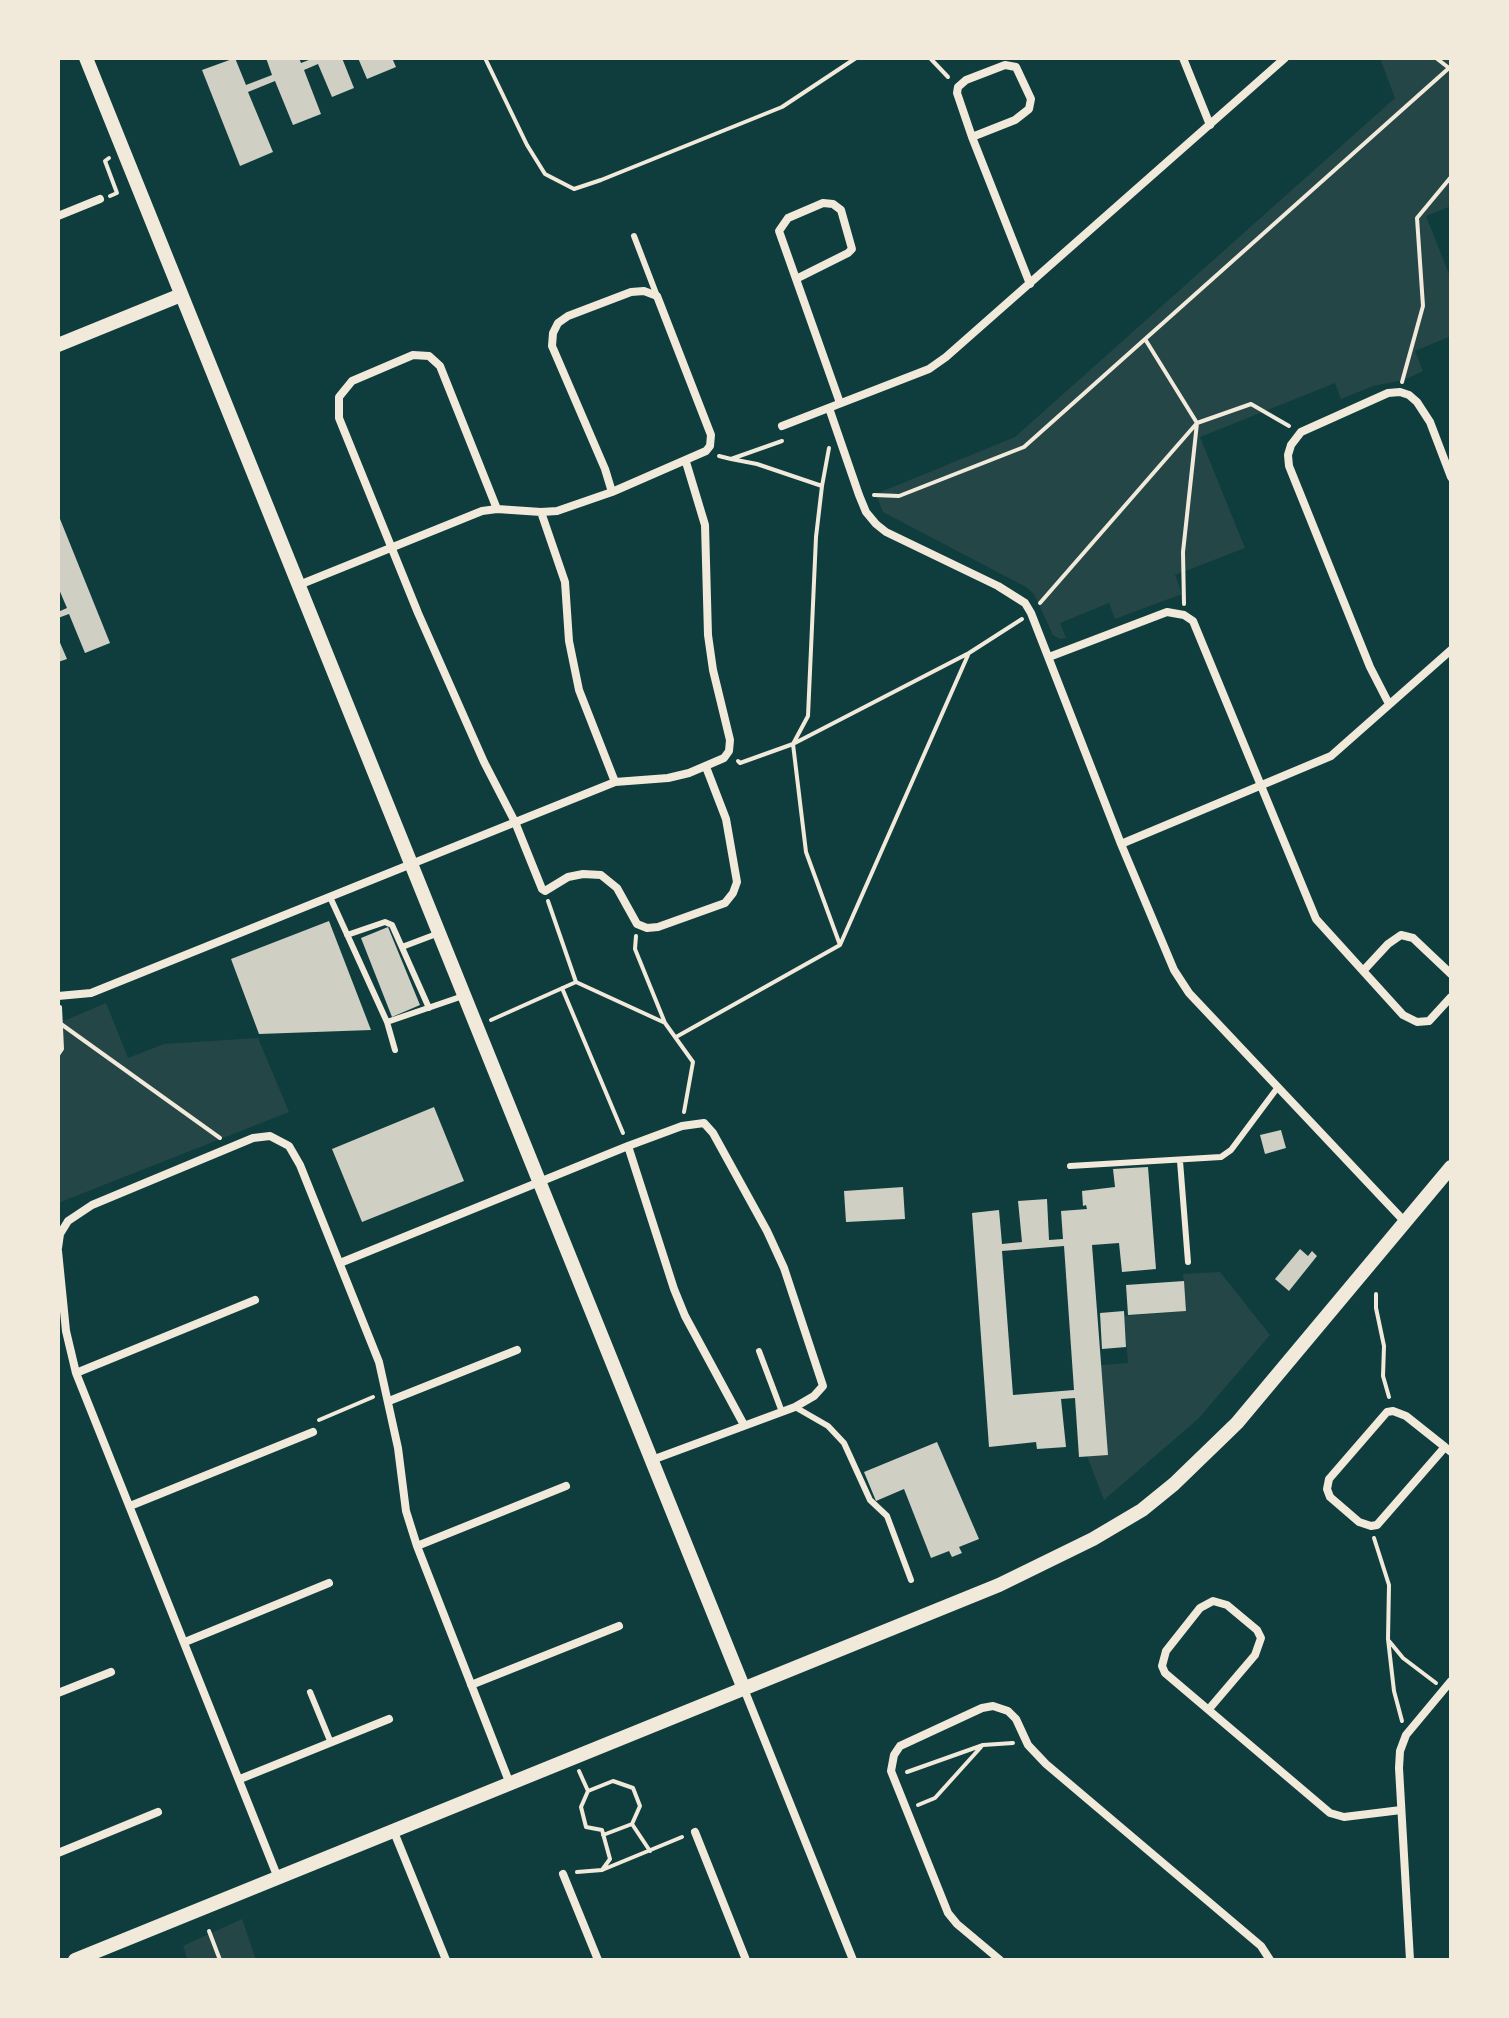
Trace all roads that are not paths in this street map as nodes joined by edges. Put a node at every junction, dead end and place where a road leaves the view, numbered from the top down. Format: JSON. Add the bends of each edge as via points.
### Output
{"nodes":[{"id":1,"x":86,"y":58,"type":"edge"},
{"id":2,"x":1183,"y":58,"type":"edge"},
{"id":3,"x":1285,"y":58,"type":"edge"},
{"id":4,"x":1210,"y":125,"type":"junction"},
{"id":5,"x":972,"y":137,"type":"junction"},
{"id":6,"x":100,"y":199,"type":"road end"},
{"id":7,"x":58,"y":216,"type":"edge"},
{"id":8,"x":634,"y":236,"type":"dead end"},
{"id":9,"x":798,"y":278,"type":"junction"},
{"id":10,"x":1030,"y":284,"type":"junction"},
{"id":11,"x":181,"y":295,"type":"junction"},
{"id":12,"x":657,"y":296,"type":"junction"},
{"id":13,"x":58,"y":345,"type":"edge"},
{"id":14,"x":840,"y":403,"type":"junction"},
{"id":15,"x":829,"y":408,"type":"junction"},
{"id":16,"x":782,"y":426,"type":"dead end"},
{"id":17,"x":686,"y":462,"type":"junction"},
{"id":18,"x":1451,"y":477,"type":"edge"},
{"id":19,"x":612,"y":492,"type":"junction"},
{"id":20,"x":497,"y":509,"type":"junction"},
{"id":21,"x":541,"y":512,"type":"junction"},
{"id":22,"x":392,"y":547,"type":"junction"},
{"id":23,"x":299,"y":585,"type":"junction"},
{"id":24,"x":1451,"y":650,"type":"edge"},
{"id":25,"x":1049,"y":657,"type":"junction"},
{"id":26,"x":1389,"y":704,"type":"junction"},
{"id":27,"x":706,"y":767,"type":"junction"},
{"id":28,"x":615,"y":782,"type":"junction"},
{"id":29,"x":1261,"y":786,"type":"junction"},
{"id":30,"x":515,"y":822,"type":"junction"},
{"id":31,"x":1121,"y":844,"type":"junction"},
{"id":32,"x":411,"y":863,"type":"junction"},
{"id":33,"x":330,"y":897,"type":"junction"},
{"id":34,"x":439,"y":933,"type":"junction"},
{"id":35,"x":347,"y":935,"type":"junction"},
{"id":36,"x":402,"y":947,"type":"junction"},
{"id":37,"x":1363,"y":971,"type":"junction"},
{"id":38,"x":1451,"y":974,"type":"edge"},
{"id":39,"x":59,"y":996,"type":"edge"},
{"id":40,"x":464,"y":996,"type":"junction"},
{"id":41,"x":1451,"y":997,"type":"edge"},
{"id":42,"x":429,"y":1008,"type":"junction"},
{"id":43,"x":387,"y":1022,"type":"junction"},
{"id":44,"x":395,"y":1050,"type":"dead end"},
{"id":45,"x":1278,"y":1087,"type":"junction"},
{"id":46,"x":628,"y":1146,"type":"junction"},
{"id":47,"x":1180,"y":1161,"type":"junction"},
{"id":48,"x":1070,"y":1166,"type":"dead end"},
{"id":49,"x":1451,"y":1167,"type":"edge"},
{"id":50,"x":539,"y":1182,"type":"junction"},
{"id":51,"x":1405,"y":1222,"type":"junction"},
{"id":52,"x":58,"y":1250,"type":"edge"},
{"id":53,"x":1188,"y":1262,"type":"dead end"},
{"id":54,"x":340,"y":1263,"type":"junction"},
{"id":55,"x":255,"y":1300,"type":"dead end"},
{"id":56,"x":517,"y":1350,"type":"dead end"},
{"id":57,"x":759,"y":1351,"type":"dead end"},
{"id":58,"x":76,"y":1373,"type":"junction"},
{"id":59,"x":388,"y":1396,"type":"junction"},
{"id":60,"x":795,"y":1407,"type":"junction"},
{"id":61,"x":782,"y":1412,"type":"junction"},
{"id":62,"x":744,"y":1425,"type":"junction"},
{"id":63,"x":313,"y":1432,"type":"road end"},
{"id":64,"x":1448,"y":1450,"type":"edge"},
{"id":65,"x":652,"y":1460,"type":"junction"},
{"id":66,"x":566,"y":1486,"type":"dead end"},
{"id":67,"x":130,"y":1506,"type":"junction"},
{"id":68,"x":417,"y":1546,"type":"junction"},
{"id":69,"x":911,"y":1580,"type":"dead end"},
{"id":70,"x":329,"y":1583,"type":"dead end"},
{"id":71,"x":619,"y":1626,"type":"dead end"},
{"id":72,"x":185,"y":1642,"type":"junction"},
{"id":73,"x":111,"y":1672,"type":"dead end"},
{"id":74,"x":1451,"y":1681,"type":"edge"},
{"id":75,"x":471,"y":1685,"type":"junction"},
{"id":76,"x":744,"y":1689,"type":"junction"},
{"id":77,"x":310,"y":1692,"type":"dead end"},
{"id":78,"x":58,"y":1693,"type":"edge"},
{"id":79,"x":1209,"y":1709,"type":"junction"},
{"id":80,"x":389,"y":1719,"type":"dead end"},
{"id":81,"x":331,"y":1743,"type":"junction"},
{"id":82,"x":240,"y":1779,"type":"junction"},
{"id":83,"x":510,"y":1784,"type":"junction"},
{"id":84,"x":1401,"y":1810,"type":"junction"},
{"id":85,"x":158,"y":1812,"type":"dead end"},
{"id":86,"x":394,"y":1832,"type":"junction"},
{"id":87,"x":695,"y":1832,"type":"road end"},
{"id":88,"x":58,"y":1853,"type":"edge"},
{"id":89,"x":563,"y":1874,"type":"road end"},
{"id":90,"x":278,"y":1878,"type":"junction"},
{"id":91,"x":75,"y":1960,"type":"edge"},
{"id":92,"x":446,"y":1960,"type":"edge"},
{"id":93,"x":598,"y":1960,"type":"edge"},
{"id":94,"x":746,"y":1960,"type":"edge"},
{"id":95,"x":853,"y":1960,"type":"edge"},
{"id":96,"x":1000,"y":1960,"type":"edge"},
{"id":97,"x":1270,"y":1960,"type":"edge"},
{"id":98,"x":1410,"y":1960,"type":"edge"}],
"edges":[{"from":1,"to":11,"type":"street"},
{"from":2,"to":4,"type":"street"},
{"from":3,"to":4,"type":"street"},
{"from":4,"to":10,"type":"street"},
{"from":5,"to":5,"type":"street","via":[[1032,105],[1020,72],[1011,65],[958,87]]},
{"from":5,"to":10,"type":"street"},
{"from":6,"to":7,"type":"street"},
{"from":8,"to":12,"type":"lane"},
{"from":9,"to":9,"type":"street","via":[[782,245],[781,226],[823,203],[833,204],[841,210],[852,249]]},
{"from":9,"to":14,"type":"street"},
{"from":10,"to":14,"type":"street","via":[[939,362]]},
{"from":11,"to":13,"type":"street"},
{"from":11,"to":23,"type":"street"},
{"from":12,"to":17,"type":"street","via":[[711,435],[706,451]]},
{"from":12,"to":19,"type":"street","via":[[631,292],[568,316],[553,333],[552,346]]},
{"from":14,"to":15,"type":"street"},
{"from":15,"to":16,"type":"street"},
{"from":15,"to":25,"type":"street","via":[[866,512],[886,532],[1025,603]]},
{"from":17,"to":19,"type":"street"},
{"from":17,"to":27,"type":"street","via":[[705,525],[708,635],[730,740],[724,758]]},
{"from":18,"to":26,"type":"street","via":[[1430,422],[1417,402],[1400,392],[1301,432],[1288,455]]},
{"from":19,"to":21,"type":"street"},
{"from":20,"to":21,"type":"street"},
{"from":20,"to":22,"type":"street"},
{"from":20,"to":22,"type":"street","via":[[440,366],[429,356],[413,355],[352,381],[339,397],[339,418]]},
{"from":21,"to":28,"type":"street","via":[[565,582],[579,690]]},
{"from":22,"to":23,"type":"street"},
{"from":22,"to":30,"type":"street"},
{"from":23,"to":32,"type":"street"},
{"from":24,"to":26,"type":"street"},
{"from":25,"to":29,"type":"street","via":[[1167,612],[1184,615],[1198,630]]},
{"from":25,"to":31,"type":"street"},
{"from":26,"to":29,"type":"street","via":[[1331,756]]},
{"from":27,"to":28,"type":"street","via":[[668,778]]},
{"from":27,"to":30,"type":"street","via":[[729,829],[737,882],[725,903],[658,927],[637,924],[617,888],[601,875],[568,877],[545,891]]},
{"from":28,"to":30,"type":"street"},
{"from":29,"to":31,"type":"street"},
{"from":29,"to":37,"type":"street","via":[[1313,914]]},
{"from":30,"to":32,"type":"street"},
{"from":31,"to":45,"type":"street","via":[[1174,970],[1189,993]]},
{"from":32,"to":33,"type":"street"},
{"from":32,"to":34,"type":"street"},
{"from":33,"to":35,"type":"lane"},
{"from":33,"to":39,"type":"street","via":[[91,993]]},
{"from":34,"to":36,"type":"lane"},
{"from":34,"to":40,"type":"street"},
{"from":35,"to":36,"type":"lane","via":[[387,922]]},
{"from":35,"to":43,"type":"lane"},
{"from":36,"to":42,"type":"lane"},
{"from":37,"to":38,"type":"street","via":[[1401,935],[1413,938]]},
{"from":37,"to":41,"type":"street","via":[[1403,1015],[1417,1022],[1433,1019]]},
{"from":40,"to":42,"type":"lane"},
{"from":40,"to":50,"type":"street"},
{"from":42,"to":43,"type":"lane"},
{"from":43,"to":44,"type":"lane"},
{"from":45,"to":47,"type":"lane","via":[[1227,1154]]},
{"from":45,"to":51,"type":"street"},
{"from":46,"to":50,"type":"street"},
{"from":46,"to":60,"type":"street","via":[[682,1126],[704,1123],[713,1133],[784,1268],[823,1382],[822,1389]]},
{"from":46,"to":62,"type":"street","via":[[685,1316]]},
{"from":47,"to":48,"type":"lane"},
{"from":47,"to":53,"type":"lane"},
{"from":49,"to":51,"type":"street"},
{"from":50,"to":54,"type":"street"},
{"from":50,"to":65,"type":"street"},
{"from":51,"to":76,"type":"street","via":[[1237,1423],[1142,1510],[999,1585]]},
{"from":52,"to":54,"type":"street","via":[[60,1234],[79,1212],[253,1138],[270,1136],[289,1146],[300,1165]]},
{"from":52,"to":58,"type":"street"},
{"from":54,"to":59,"type":"street"},
{"from":55,"to":58,"type":"street"},
{"from":56,"to":59,"type":"street"},
{"from":57,"to":61,"type":"lane"},
{"from":58,"to":67,"type":"street"},
{"from":59,"to":68,"type":"street","via":[[406,1511]]},
{"from":60,"to":61,"type":"street"},
{"from":60,"to":69,"type":"lane","via":[[838,1434],[873,1504],[887,1516]]},
{"from":61,"to":62,"type":"street"},
{"from":62,"to":65,"type":"street"},
{"from":63,"to":67,"type":"street"},
{"from":64,"to":64,"type":"street","via":[[1393,1411],[1382,1416],[1327,1484],[1330,1497],[1371,1526],[1385,1519]]},
{"from":65,"to":76,"type":"street"},
{"from":66,"to":68,"type":"street"},
{"from":67,"to":72,"type":"street"},
{"from":68,"to":75,"type":"street"},
{"from":70,"to":72,"type":"street"},
{"from":71,"to":75,"type":"street"},
{"from":72,"to":82,"type":"street"},
{"from":73,"to":78,"type":"street"},
{"from":74,"to":84,"type":"street","via":[[1406,1735],[1399,1768]]},
{"from":75,"to":83,"type":"street"},
{"from":76,"to":83,"type":"street"},
{"from":76,"to":95,"type":"street"},
{"from":77,"to":81,"type":"lane"},
{"from":79,"to":79,"type":"street","via":[[1255,1655],[1261,1638],[1227,1605],[1213,1601],[1200,1608],[1174,1640],[1162,1666]]},
{"from":79,"to":84,"type":"street","via":[[1330,1813],[1344,1817]]},
{"from":80,"to":81,"type":"street"},
{"from":81,"to":82,"type":"street"},
{"from":82,"to":90,"type":"street"},
{"from":83,"to":86,"type":"street"},
{"from":84,"to":98,"type":"street"},
{"from":85,"to":88,"type":"street"},
{"from":86,"to":90,"type":"street"},
{"from":86,"to":92,"type":"street"},
{"from":87,"to":94,"type":"street"},
{"from":89,"to":93,"type":"street"},
{"from":90,"to":91,"type":"street"},
{"from":96,"to":97,"type":"street","via":[[948,1913],[891,1765],[900,1746],[993,1706],[1016,1719],[1028,1745],[1046,1764],[1261,1946]]}]}
